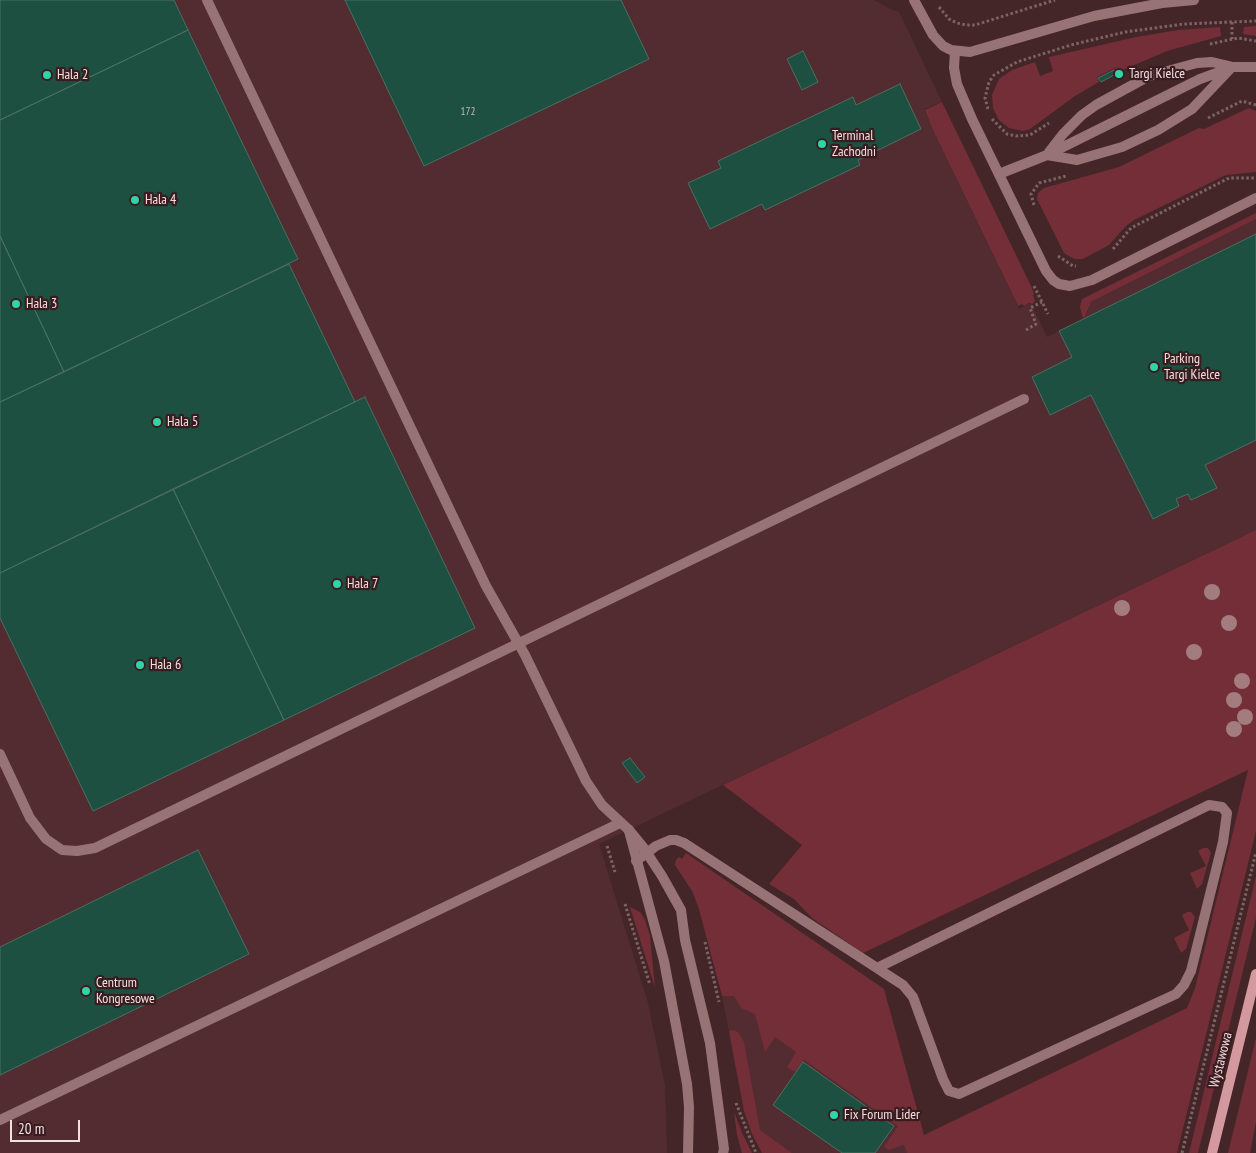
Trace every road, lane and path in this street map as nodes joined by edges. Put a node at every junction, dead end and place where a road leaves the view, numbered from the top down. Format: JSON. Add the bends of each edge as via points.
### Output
{"nodes":[{"id":1,"x":207,"y":0,"type":"edge"},
{"id":2,"x":914,"y":0,"type":"edge"},
{"id":3,"x":1055,"y":0,"type":"edge"},
{"id":4,"x":1194,"y":0,"type":"edge"},
{"id":5,"x":936,"y":4,"type":"dead end"},
{"id":6,"x":1256,"y":21,"type":"edge"},
{"id":7,"x":1232,"y":22,"type":"junction"},
{"id":8,"x":1232,"y":39,"type":"junction"},
{"id":9,"x":1256,"y":41,"type":"edge"},
{"id":10,"x":1207,"y":45,"type":"dead end"},
{"id":11,"x":955,"y":51,"type":"junction"},
{"id":12,"x":1233,"y":67,"type":"junction"},
{"id":13,"x":1256,"y":67,"type":"edge"},
{"id":14,"x":1050,"y":123,"type":"dead end"},
{"id":15,"x":1047,"y":155,"type":"junction"},
{"id":16,"x":999,"y":174,"type":"junction"},
{"id":17,"x":1256,"y":178,"type":"edge"},
{"id":18,"x":1256,"y":198,"type":"edge"},
{"id":19,"x":1055,"y":249,"type":"dead end"},
{"id":20,"x":1111,"y":251,"type":"dead end"},
{"id":21,"x":1080,"y":265,"type":"dead end"},
{"id":22,"x":1042,"y":302,"type":"dead end"},
{"id":23,"x":1026,"y":330,"type":"dead end"},
{"id":24,"x":1024,"y":399,"type":"dead end"},
{"id":25,"x":519,"y":643,"type":"junction"},
{"id":26,"x":0,"y":754,"type":"edge"},
{"id":27,"x":620,"y":823,"type":"junction"},
{"id":28,"x":629,"y":830,"type":"junction"},
{"id":29,"x":605,"y":841,"type":"dead end"},
{"id":30,"x":1256,"y":852,"type":"edge"},
{"id":31,"x":647,"y":853,"type":"junction"},
{"id":32,"x":636,"y":861,"type":"junction"},
{"id":33,"x":615,"y":872,"type":"dead end"},
{"id":34,"x":625,"y":904,"type":"dead end"},
{"id":35,"x":877,"y":968,"type":"junction"},
{"id":36,"x":1256,"y":974,"type":"edge"},
{"id":37,"x":651,"y":988,"type":"dead end"},
{"id":38,"x":736,"y":1102,"type":"dead end"},
{"id":39,"x":0,"y":1120,"type":"edge"},
{"id":40,"x":725,"y":1152,"type":"edge"},
{"id":41,"x":688,"y":1153,"type":"edge"},
{"id":42,"x":756,"y":1153,"type":"edge"},
{"id":43,"x":1182,"y":1153,"type":"edge"},
{"id":44,"x":1212,"y":1153,"type":"edge"}],
"edges":[{"from":1,"to":25,"type":"street","via":[[486,586]]},
{"from":2,"to":11,"type":"street","via":[[933,35],[942,46]]},
{"from":3,"to":5,"type":"path","via":[[986,22],[966,25],[949,19]]},
{"from":4,"to":11,"type":"street","via":[[1094,16],[970,52]]},
{"from":6,"to":7,"type":"path"},
{"from":7,"to":8,"type":"path"},
{"from":7,"to":14,"type":"path","via":[[1184,24],[1126,32],[1017,62],[994,74],[985,98],[999,128],[1007,134],[1022,136],[1039,131]]},
{"from":8,"to":9,"type":"path"},
{"from":8,"to":10,"type":"path"},
{"from":11,"to":16,"type":"street","via":[[957,84]]},
{"from":12,"to":13,"type":"street"},
{"from":12,"to":15,"type":"street","via":[[1200,79]]},
{"from":12,"to":15,"type":"street","via":[[1192,109],[1122,148],[1077,160]]},
{"from":12,"to":15,"type":"street","via":[[1212,62],[1197,63],[1149,76],[1082,115]]},
{"from":15,"to":16,"type":"street"},
{"from":16,"to":18,"type":"street","via":[[1046,271],[1053,280],[1070,286],[1092,280]]},
{"from":17,"to":20,"type":"path","via":[[1229,178],[1132,228]]},
{"from":19,"to":21,"type":"path","via":[[1059,257],[1073,266]]},
{"from":22,"to":23,"type":"path","via":[[1030,308],[1036,324]]},
{"from":24,"to":25,"type":"street"},
{"from":25,"to":26,"type":"street","via":[[86,850],[62,850],[46,839],[30,818]]},
{"from":25,"to":27,"type":"street","via":[[586,781],[602,805]]},
{"from":27,"to":28,"type":"street"},
{"from":27,"to":39,"type":"street"},
{"from":28,"to":31,"type":"street"},
{"from":28,"to":32,"type":"street"},
{"from":29,"to":33,"type":"path"},
{"from":30,"to":43,"type":"path"},
{"from":31,"to":32,"type":"street"},
{"from":31,"to":35,"type":"street","via":[[670,840],[684,843]]},
{"from":31,"to":40,"type":"street","via":[[682,910],[685,940],[710,1044]]},
{"from":32,"to":41,"type":"street","via":[[664,961],[687,1084]]},
{"from":34,"to":37,"type":"path"},
{"from":35,"to":35,"type":"street","via":[[903,985],[913,996],[943,1079],[949,1091],[959,1094],[1176,994],[1191,971],[1221,852],[1227,813],[1222,807],[1209,805]]},
{"from":36,"to":44,"type":"street","name":"Wystawowa"},
{"from":38,"to":42,"type":"path"}]}
